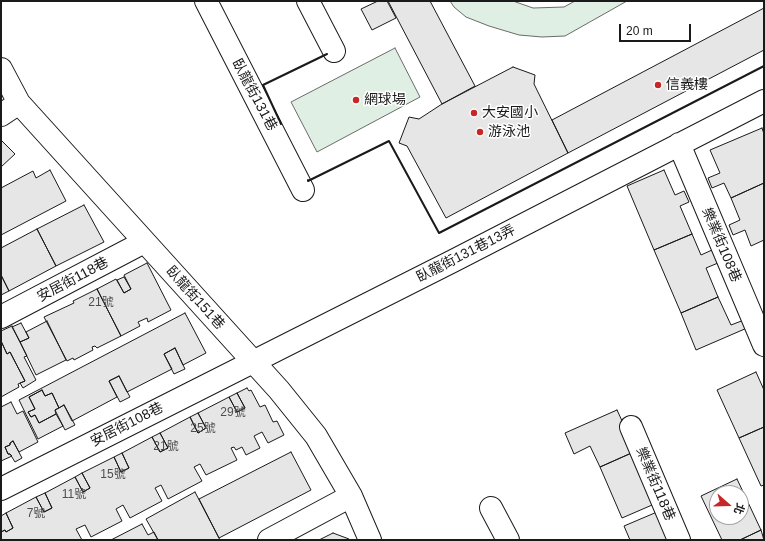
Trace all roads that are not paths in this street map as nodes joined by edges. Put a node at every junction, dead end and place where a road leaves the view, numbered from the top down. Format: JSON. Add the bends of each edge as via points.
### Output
{"nodes":[{"id":1,"x":206,"y":1,"type":"edge"},
{"id":2,"x":308,"y":1,"type":"edge"},
{"id":3,"x":334,"y":51,"type":"dead end"},
{"id":4,"x":1,"y":69,"type":"edge"},
{"id":5,"x":764,"y":101,"type":"edge"},
{"id":6,"x":10,"y":109,"type":"edge"},
{"id":7,"x":679,"y":144,"type":"junction"},
{"id":8,"x":304,"y":190,"type":"dead end"},
{"id":9,"x":144,"y":242,"type":"junction"},
{"id":10,"x":1,"y":317,"type":"edge"},
{"id":11,"x":764,"y":345,"type":"edge"},
{"id":12,"x":253,"y":361,"type":"junction"},
{"id":13,"x":631,"y":427,"type":"dead end"},
{"id":14,"x":1,"y":489,"type":"edge"},
{"id":15,"x":351,"y":496,"type":"junction"},
{"id":16,"x":491,"y":508,"type":"dead end"},
{"id":17,"x":269,"y":540,"type":"edge"},
{"id":18,"x":370,"y":540,"type":"edge"},
{"id":19,"x":508,"y":540,"type":"edge"},
{"id":20,"x":679,"y":540,"type":"edge"}],
"edges":[{"from":1,"to":8,"type":"street","name":"臥龍街131巷"},
{"from":2,"to":3,"type":"street"},
{"from":4,"to":6,"type":"street","name":"臥龍街151巷"},
{"from":5,"to":7,"type":"street","name":"臥龍街131巷13弄"},
{"from":6,"to":9,"type":"street","name":"臥龍街151巷"},
{"from":7,"to":11,"type":"street","name":"樂業街108巷"},
{"from":7,"to":12,"type":"street","name":"臥龍街131巷13弄"},
{"from":9,"to":10,"type":"street","name":"安居街118巷"},
{"from":9,"to":12,"type":"street","name":"臥龍街151巷"},
{"from":12,"to":14,"type":"street","name":"安居街108巷"},
{"from":12,"to":15,"type":"street","name":"臥龍街151巷","via":[[316,436]]},
{"from":13,"to":20,"type":"street","name":"樂業街118巷"},
{"from":15,"to":17,"type":"street"},
{"from":15,"to":18,"type":"street","name":"臥龍街151巷"},
{"from":16,"to":19,"type":"street"}]}
